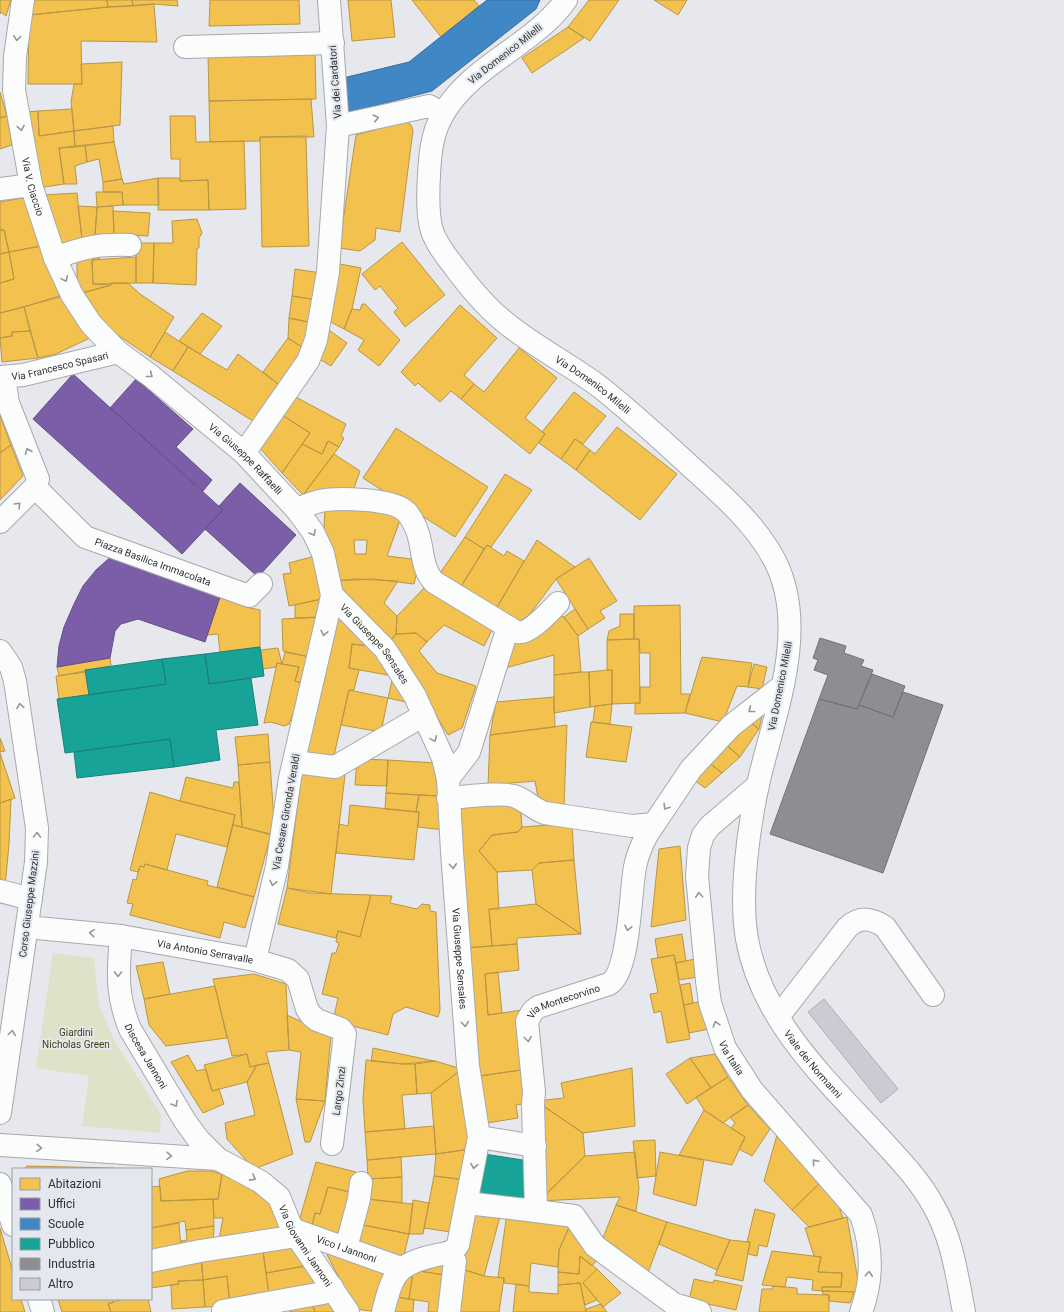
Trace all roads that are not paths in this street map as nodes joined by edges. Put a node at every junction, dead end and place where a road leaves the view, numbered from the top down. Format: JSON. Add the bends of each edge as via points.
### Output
{"nodes":[{"id":1,"x":23,"y":0,"type":"edge"},
{"id":2,"x":330,"y":0,"type":"edge"},
{"id":3,"x":566,"y":0,"type":"edge"},
{"id":4,"x":332,"y":43,"type":"junction"},
{"id":5,"x":185,"y":47,"type":"dead end"},
{"id":6,"x":0,"y":60,"type":"edge"},
{"id":7,"x":14,"y":90,"type":"junction"},
{"id":8,"x":443,"y":114,"type":"junction"},
{"id":9,"x":338,"y":126,"type":"junction"},
{"id":10,"x":31,"y":185,"type":"junction"},
{"id":11,"x":0,"y":189,"type":"edge"},
{"id":12,"x":130,"y":245,"type":"dead end"},
{"id":13,"x":55,"y":258,"type":"junction"},
{"id":14,"x":118,"y":352,"type":"junction"},
{"id":15,"x":2,"y":377,"type":"edge"},
{"id":16,"x":244,"y":453,"type":"junction"},
{"id":17,"x":35,"y":487,"type":"junction"},
{"id":18,"x":297,"y":510,"type":"junction"},
{"id":19,"x":0,"y":522,"type":"edge"},
{"id":20,"x":261,"y":584,"type":"dead end"},
{"id":21,"x":332,"y":594,"type":"junction"},
{"id":22,"x":558,"y":603,"type":"dead end"},
{"id":23,"x":508,"y":627,"type":"junction"},
{"id":24,"x":0,"y":651,"type":"edge"},
{"id":25,"x":782,"y":686,"type":"junction"},
{"id":26,"x":424,"y":715,"type":"junction"},
{"id":27,"x":294,"y":762,"type":"junction"},
{"id":28,"x":758,"y":785,"type":"junction"},
{"id":29,"x":448,"y":789,"type":"junction"},
{"id":30,"x":654,"y":824,"type":"junction"},
{"id":31,"x":0,"y":891,"type":"edge"},
{"id":32,"x":31,"y":899,"type":"junction"},
{"id":33,"x":27,"y":927,"type":"junction"},
{"id":34,"x":121,"y":936,"type":"junction"},
{"id":35,"x":255,"y":960,"type":"junction"},
{"id":36,"x":933,"y":995,"type":"dead end"},
{"id":37,"x":778,"y":1017,"type":"junction"},
{"id":38,"x":346,"y":1038,"type":"joint"},
{"id":39,"x":4,"y":1060,"type":"edge"},
{"id":40,"x":0,"y":1114,"type":"edge"},
{"id":41,"x":479,"y":1137,"type":"junction"},
{"id":42,"x":332,"y":1144,"type":"dead end"},
{"id":43,"x":0,"y":1145,"type":"edge"},
{"id":44,"x":535,"y":1146,"type":"junction"},
{"id":45,"x":218,"y":1159,"type":"junction"},
{"id":46,"x":360,"y":1183,"type":"dead end"},
{"id":47,"x":0,"y":1184,"type":"edge"},
{"id":48,"x":467,"y":1204,"type":"junction"},
{"id":49,"x":536,"y":1211,"type":"junction"},
{"id":50,"x":12,"y":1222,"type":"edge"},
{"id":51,"x":295,"y":1233,"type":"junction"},
{"id":52,"x":346,"y":1248,"type":"junction"},
{"id":53,"x":450,"y":1253,"type":"junction"},
{"id":54,"x":152,"y":1261,"type":"edge"},
{"id":55,"x":401,"y":1268,"type":"junction"},
{"id":56,"x":332,"y":1287,"type":"junction"},
{"id":57,"x":39,"y":1300,"type":"edge"},
{"id":58,"x":692,"y":1311,"type":"edge"},
{"id":59,"x":43,"y":1312,"type":"edge"},
{"id":60,"x":218,"y":1312,"type":"edge"},
{"id":61,"x":348,"y":1312,"type":"edge"},
{"id":62,"x":383,"y":1312,"type":"edge"},
{"id":63,"x":449,"y":1312,"type":"edge"},
{"id":64,"x":861,"y":1312,"type":"edge"},
{"id":65,"x":964,"y":1312,"type":"edge"}],
"edges":[{"from":1,"to":7,"type":"street","name":"Via V. Ciaccio","one_way":true,"via":[[15,57]]},
{"from":2,"to":4,"type":"street","name":"Via dei Cardatori"},
{"from":3,"to":8,"type":"street","name":"Via Domenico Milelli","via":[[547,22],[470,81]]},
{"from":4,"to":5,"type":"street"},
{"from":4,"to":9,"type":"street","name":"Via dei Cardatori"},
{"from":6,"to":7,"type":"street"},
{"from":7,"to":10,"type":"street","name":"Via V. Ciaccio","one_way":true},
{"from":9,"to":8,"type":"street","name":"Via dei Cardatori","one_way":true,"via":[[429,106]]},
{"from":8,"to":25,"type":"street","name":"Via Domenico Milelli","via":[[431,148],[428,209],[433,233],[445,256],[476,294],[500,318],[615,399],[731,504],[756,532],[776,563],[784,582],[789,607],[789,645]]},
{"from":9,"to":16,"type":"street","via":[[328,272],[313,352]]},
{"from":10,"to":11,"type":"street"},
{"from":10,"to":13,"type":"street","name":"Via V. Ciaccio"},
{"from":12,"to":13,"type":"street","via":[[106,244],[82,248]]},
{"from":13,"to":14,"type":"street","name":"Via V. Ciaccio","one_way":true,"via":[[72,295],[91,324]]},
{"from":14,"to":15,"type":"street","name":"Via Francesco Spasari","via":[[23,375]]},
{"from":14,"to":16,"type":"street","name":"Via Giuseppe Raffaelli","one_way":true},
{"from":17,"to":15,"type":"street","one_way":true,"via":[[37,474],[8,403]]},
{"from":16,"to":18,"type":"street","name":"Via Giuseppe Raffaelli"},
{"from":19,"to":17,"type":"street","one_way":true},
{"from":17,"to":20,"type":"street","name":"Piazza Basilica Immacolata","via":[[85,537],[249,596]]},
{"from":18,"to":21,"type":"street","name":"Via Giuseppe Raffaelli","one_way":true,"via":[[324,553]]},
{"from":18,"to":23,"type":"street","via":[[320,501],[334,500],[378,501],[405,510],[417,530],[430,578]]},
{"from":21,"to":26,"type":"street","name":"Via Giuseppe Sensales","via":[[385,649]]},
{"from":21,"to":27,"type":"street","name":"Via Cesare Gironda Veraldi","one_way":true},
{"from":22,"to":23,"type":"street","via":[[536,625],[521,632]]},
{"from":23,"to":29,"type":"street","via":[[469,752]]},
{"from":32,"to":24,"type":"street","name":"Corso Giuseppe Mazzini","one_way":true,"via":[[37,842],[33,792],[15,681],[11,668]]},
{"from":25,"to":28,"type":"street","name":"Via Domenico Milelli"},
{"from":25,"to":30,"type":"street","name":"Via Montecorvino","one_way":true,"via":[[731,726],[711,747],[691,769]]},
{"from":26,"to":27,"type":"street","via":[[336,767]]},
{"from":26,"to":29,"type":"street","name":"Via Giuseppe Sensales","one_way":true,"via":[[443,758]]},
{"from":27,"to":35,"type":"street","name":"Via Cesare Gironda Veraldi","one_way":true,"via":[[277,866]]},
{"from":28,"to":37,"type":"street","name":"Viale dei Normanni","via":[[746,864],[746,936],[753,965]]},
{"from":64,"to":28,"type":"street","name":"Via Italia","one_way":true,"via":[[870,1266],[868,1236],[861,1215],[752,1090],[725,1048],[710,1003],[697,876],[698,848],[710,826]]},
{"from":29,"to":30,"type":"street","via":[[508,795],[521,799],[545,813],[632,826]]},
{"from":29,"to":41,"type":"street","name":"Via Giuseppe Sensales","one_way":true,"via":[[468,1066]]},
{"from":30,"to":44,"type":"street","name":"Via Montecorvino","one_way":true,"via":[[642,844],[635,866],[631,916],[617,977],[609,984],[538,1007],[528,1021],[534,1092]]},
{"from":31,"to":32,"type":"street"},
{"from":32,"to":33,"type":"street","name":"Corso Giuseppe Mazzini"},
{"from":34,"to":33,"type":"street","name":"Via Antonio Serravalle","one_way":true},
{"from":39,"to":33,"type":"street","name":"Corso Giuseppe Mazzini","one_way":true},
{"from":34,"to":35,"type":"street","name":"Via Antonio Serravalle"},
{"from":34,"to":45,"type":"street","name":"Discesa Jannoni","one_way":true,"via":[[119,994],[128,1024],[185,1121]]},
{"from":35,"to":38,"type":"street","name":"Via Antonio Serravalle","via":[[294,974],[311,1015],[340,1029]]},
{"from":36,"to":37,"type":"street","via":[[885,927],[869,919],[861,919],[847,928]]},
{"from":37,"to":65,"type":"street","name":"Viale dei Normanni","via":[[812,1065],[898,1157],[934,1206],[953,1257]]},
{"from":38,"to":42,"type":"street","name":"Largo Zinzi"},
{"from":39,"to":40,"type":"street","name":"Corso Giuseppe Mazzini"},
{"from":41,"to":44,"type":"street"},
{"from":41,"to":48,"type":"street","name":"Via Giuseppe Sensales","one_way":true},
{"from":43,"to":45,"type":"street","one_way":true},
{"from":44,"to":49,"type":"street","name":"Via Montecorvino"},
{"from":45,"to":51,"type":"street","name":"Via Giovanni Jannoni","one_way":true,"via":[[270,1189],[279,1197]]},
{"from":46,"to":52,"type":"street","via":[[359,1199]]},
{"from":47,"to":50,"type":"street"},
{"from":48,"to":49,"type":"street"},
{"from":48,"to":53,"type":"street","name":"Via Giuseppe Sensales","via":[[460,1240]]},
{"from":49,"to":58,"type":"street","via":[[574,1216],[595,1246],[674,1304]]},
{"from":51,"to":52,"type":"street","name":"Vico I Jannoni"},
{"from":51,"to":54,"type":"street"},
{"from":51,"to":56,"type":"street","name":"Via Giovanni Jannoni"},
{"from":52,"to":55,"type":"street","name":"Vico I Jannoni"},
{"from":53,"to":55,"type":"street","via":[[420,1259]]},
{"from":53,"to":63,"type":"street","via":[[455,1261]]},
{"from":55,"to":62,"type":"street","via":[[389,1291]]},
{"from":56,"to":60,"type":"street","via":[[323,1293]]},
{"from":56,"to":61,"type":"street","name":"Via Giovanni Jannoni"},
{"from":57,"to":59,"type":"street"}]}
